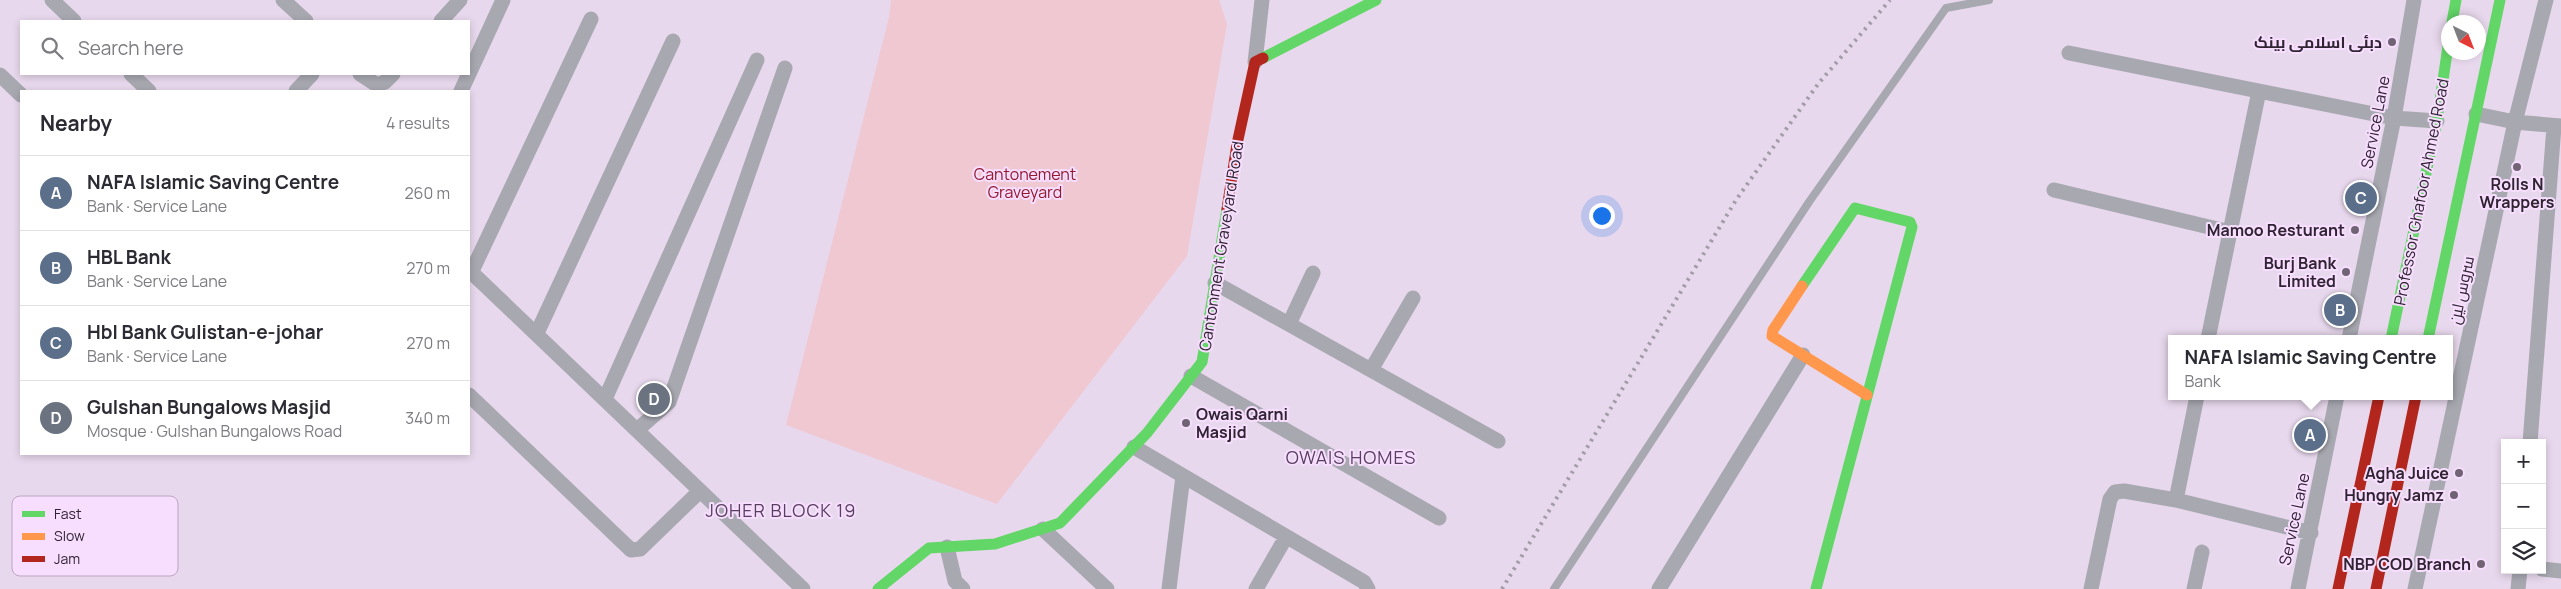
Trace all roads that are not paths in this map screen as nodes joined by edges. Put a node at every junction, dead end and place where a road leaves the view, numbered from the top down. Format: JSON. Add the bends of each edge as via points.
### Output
{"nodes":[{"id":1,"x":52,"y":0,"type":"edge"},
{"id":2,"x":283,"y":0,"type":"edge"},
{"id":3,"x":460,"y":0,"type":"edge"},
{"id":4,"x":503,"y":0,"type":"edge"},
{"id":5,"x":1262,"y":0,"type":"edge"},
{"id":6,"x":1376,"y":0,"type":"edge"},
{"id":7,"x":1989,"y":0,"type":"edge"},
{"id":8,"x":2414,"y":0,"type":"edge"},
{"id":9,"x":2456,"y":0,"type":"edge"},
{"id":10,"x":2500,"y":0,"type":"edge"},
{"id":11,"x":2546,"y":0,"type":"edge"},
{"id":12,"x":2453,"y":15,"type":"edge"},
{"id":13,"x":591,"y":19,"type":"dead end"},
{"id":14,"x":73,"y":20,"type":"edge"},
{"id":15,"x":305,"y":20,"type":"edge"},
{"id":16,"x":442,"y":20,"type":"edge"},
{"id":17,"x":673,"y":41,"type":"dead end"},
{"id":18,"x":2069,"y":52,"type":"dead end"},
{"id":19,"x":756,"y":60,"type":"dead end"},
{"id":20,"x":2446,"y":60,"type":"edge"},
{"id":21,"x":1256,"y":62,"type":"junction"},
{"id":22,"x":785,"y":68,"type":"dead end"},
{"id":23,"x":470,"y":72,"type":"edge"},
{"id":24,"x":0,"y":75,"type":"edge"},
{"id":25,"x":131,"y":75,"type":"edge"},
{"id":26,"x":311,"y":75,"type":"edge"},
{"id":27,"x":362,"y":75,"type":"edge"},
{"id":28,"x":392,"y":75,"type":"edge"},
{"id":29,"x":468,"y":75,"type":"edge"},
{"id":30,"x":148,"y":90,"type":"edge"},
{"id":31,"x":297,"y":90,"type":"edge"},
{"id":32,"x":461,"y":90,"type":"edge"},
{"id":33,"x":2260,"y":91,"type":"junction"},
{"id":34,"x":20,"y":94,"type":"edge"},
{"id":35,"x":2476,"y":114,"type":"junction"},
{"id":36,"x":2394,"y":118,"type":"junction"},
{"id":37,"x":2437,"y":121,"type":"junction"},
{"id":38,"x":2515,"y":122,"type":"junction"},
{"id":39,"x":2557,"y":126,"type":"edge"},
{"id":40,"x":2054,"y":190,"type":"dead end"},
{"id":41,"x":2230,"y":232,"type":"junction"},
{"id":42,"x":470,"y":272,"type":"edge"},
{"id":43,"x":1313,"y":273,"type":"dead end"},
{"id":44,"x":1215,"y":283,"type":"junction"},
{"id":45,"x":1413,"y":298,"type":"dead end"},
{"id":46,"x":1289,"y":324,"type":"junction"},
{"id":47,"x":537,"y":333,"type":"junction"},
{"id":48,"x":2209,"y":335,"type":"edge"},
{"id":49,"x":2350,"y":335,"type":"edge"},
{"id":50,"x":2392,"y":335,"type":"edge"},
{"id":51,"x":2429,"y":335,"type":"edge"},
{"id":52,"x":1803,"y":355,"type":"junction"},
{"id":53,"x":1371,"y":370,"type":"junction"},
{"id":54,"x":1192,"y":376,"type":"junction"},
{"id":55,"x":1867,"y":395,"type":"junction"},
{"id":56,"x":470,"y":396,"type":"edge"},
{"id":57,"x":605,"y":399,"type":"junction"},
{"id":58,"x":2196,"y":400,"type":"edge"},
{"id":59,"x":2336,"y":400,"type":"edge"},
{"id":60,"x":2378,"y":400,"type":"edge"},
{"id":61,"x":2415,"y":400,"type":"edge"},
{"id":62,"x":637,"y":430,"type":"junction"},
{"id":63,"x":2530,"y":439,"type":"edge"},
{"id":64,"x":1498,"y":441,"type":"dead end"},
{"id":65,"x":1134,"y":447,"type":"junction"},
{"id":66,"x":1183,"y":476,"type":"junction"},
{"id":67,"x":700,"y":491,"type":"junction"},
{"id":68,"x":2176,"y":500,"type":"junction"},
{"id":69,"x":1439,"y":518,"type":"dead end"},
{"id":70,"x":1043,"y":529,"type":"junction"},
{"id":71,"x":2311,"y":533,"type":"junction"},
{"id":72,"x":1286,"y":537,"type":"junction"},
{"id":73,"x":948,"y":547,"type":"junction"},
{"id":74,"x":2202,"y":552,"type":"dead end"},
{"id":75,"x":2546,"y":569,"type":"edge"},
{"id":76,"x":2561,"y":571,"type":"edge"},
{"id":77,"x":2520,"y":574,"type":"edge"},
{"id":78,"x":803,"y":589,"type":"edge"},
{"id":79,"x":878,"y":589,"type":"edge"},
{"id":80,"x":963,"y":589,"type":"edge"},
{"id":81,"x":1107,"y":589,"type":"edge"},
{"id":82,"x":1169,"y":589,"type":"edge"},
{"id":83,"x":1256,"y":589,"type":"edge"},
{"id":84,"x":1368,"y":589,"type":"edge"},
{"id":85,"x":1554,"y":589,"type":"edge"},
{"id":86,"x":1658,"y":589,"type":"edge"},
{"id":87,"x":1816,"y":589,"type":"edge"},
{"id":88,"x":2091,"y":589,"type":"edge"},
{"id":89,"x":2194,"y":589,"type":"edge"},
{"id":90,"x":2298,"y":589,"type":"edge"},
{"id":91,"x":2338,"y":589,"type":"edge"},
{"id":92,"x":2376,"y":589,"type":"edge"},
{"id":93,"x":2415,"y":589,"type":"edge"},
{"id":94,"x":2518,"y":589,"type":"edge"}],
"edges":[{"from":1,"to":14,"type":"street"},
{"from":2,"to":15,"type":"street"},
{"from":3,"to":16,"type":"street"},
{"from":4,"to":23,"type":"street"},
{"from":5,"to":21,"type":"street"},
{"from":6,"to":21,"type":"street"},
{"from":7,"to":85,"type":"lane","via":[[1946,8],[1809,202]]},
{"from":8,"to":36,"type":"street","name":"Service Lane"},
{"from":9,"to":12,"type":"street"},
{"from":10,"to":35,"type":"street"},
{"from":11,"to":38,"type":"street","name":"سروس لین"},
{"from":13,"to":42,"type":"street"},
{"from":17,"to":47,"type":"street"},
{"from":18,"to":33,"type":"street"},
{"from":19,"to":57,"type":"street"},
{"from":20,"to":37,"type":"street","name":"Professor Ghafoor Ahmed Road"},
{"from":21,"to":44,"type":"street","name":"Cantonment Graveyard Road","via":[[1237,144]]},
{"from":22,"to":62,"type":"street","via":[[669,402]]},
{"from":24,"to":34,"type":"street"},
{"from":25,"to":30,"type":"street"},
{"from":26,"to":31,"type":"street"},
{"from":27,"to":28,"type":"street","via":[[377,85]]},
{"from":29,"to":32,"type":"street"},
{"from":33,"to":36,"type":"street"},
{"from":33,"to":41,"type":"street"},
{"from":35,"to":38,"type":"street"},
{"from":35,"to":51,"type":"street"},
{"from":36,"to":37,"type":"street"},
{"from":36,"to":49,"type":"street","name":"Service Lane"},
{"from":37,"to":50,"type":"street","name":"Professor Ghafoor Ahmed Road"},
{"from":38,"to":39,"type":"street"},
{"from":38,"to":93,"type":"street","name":"سروس لین"},
{"from":39,"to":63,"type":"street"},
{"from":40,"to":41,"type":"street"},
{"from":41,"to":48,"type":"street"},
{"from":42,"to":47,"type":"street"},
{"from":43,"to":46,"type":"street"},
{"from":44,"to":46,"type":"street"},
{"from":44,"to":54,"type":"street","name":"Cantonment Graveyard Road","via":[[1202,362]]},
{"from":45,"to":53,"type":"street"},
{"from":46,"to":53,"type":"street"},
{"from":47,"to":57,"type":"street"},
{"from":52,"to":55,"type":"street"},
{"from":52,"to":55,"type":"street","via":[[1772,336],[1774,330],[1853,210],[1860,208],[1910,222],[1912,227]]},
{"from":52,"to":86,"type":"street"},
{"from":53,"to":64,"type":"street"},
{"from":54,"to":65,"type":"street","name":"Cantonment Graveyard Road"},
{"from":54,"to":69,"type":"street"},
{"from":55,"to":87,"type":"street"},
{"from":56,"to":67,"type":"street","via":[[631,550],[640,548]]},
{"from":57,"to":62,"type":"street"},
{"from":58,"to":68,"type":"street"},
{"from":59,"to":71,"type":"street","name":"Service Lane"},
{"from":60,"to":91,"type":"street"},
{"from":61,"to":92,"type":"street"},
{"from":62,"to":67,"type":"street"},
{"from":65,"to":66,"type":"street"},
{"from":65,"to":70,"type":"street","name":"Cantonment Graveyard Road","via":[[1060,523]]},
{"from":66,"to":72,"type":"street"},
{"from":66,"to":82,"type":"street"},
{"from":67,"to":78,"type":"street"},
{"from":68,"to":71,"type":"street"},
{"from":68,"to":88,"type":"street","via":[[2115,492],[2110,498]]},
{"from":70,"to":73,"type":"street","name":"Cantonment Graveyard Road","via":[[995,544]]},
{"from":70,"to":81,"type":"street"},
{"from":71,"to":90,"type":"street","name":"Service Lane"},
{"from":72,"to":83,"type":"street"},
{"from":72,"to":84,"type":"street","via":[[1364,582]]},
{"from":73,"to":79,"type":"street","name":"Cantonment Graveyard Road","via":[[929,548]]},
{"from":73,"to":80,"type":"street","via":[[955,581]]},
{"from":74,"to":89,"type":"street"},
{"from":75,"to":76,"type":"street"},
{"from":77,"to":94,"type":"street"}]}
